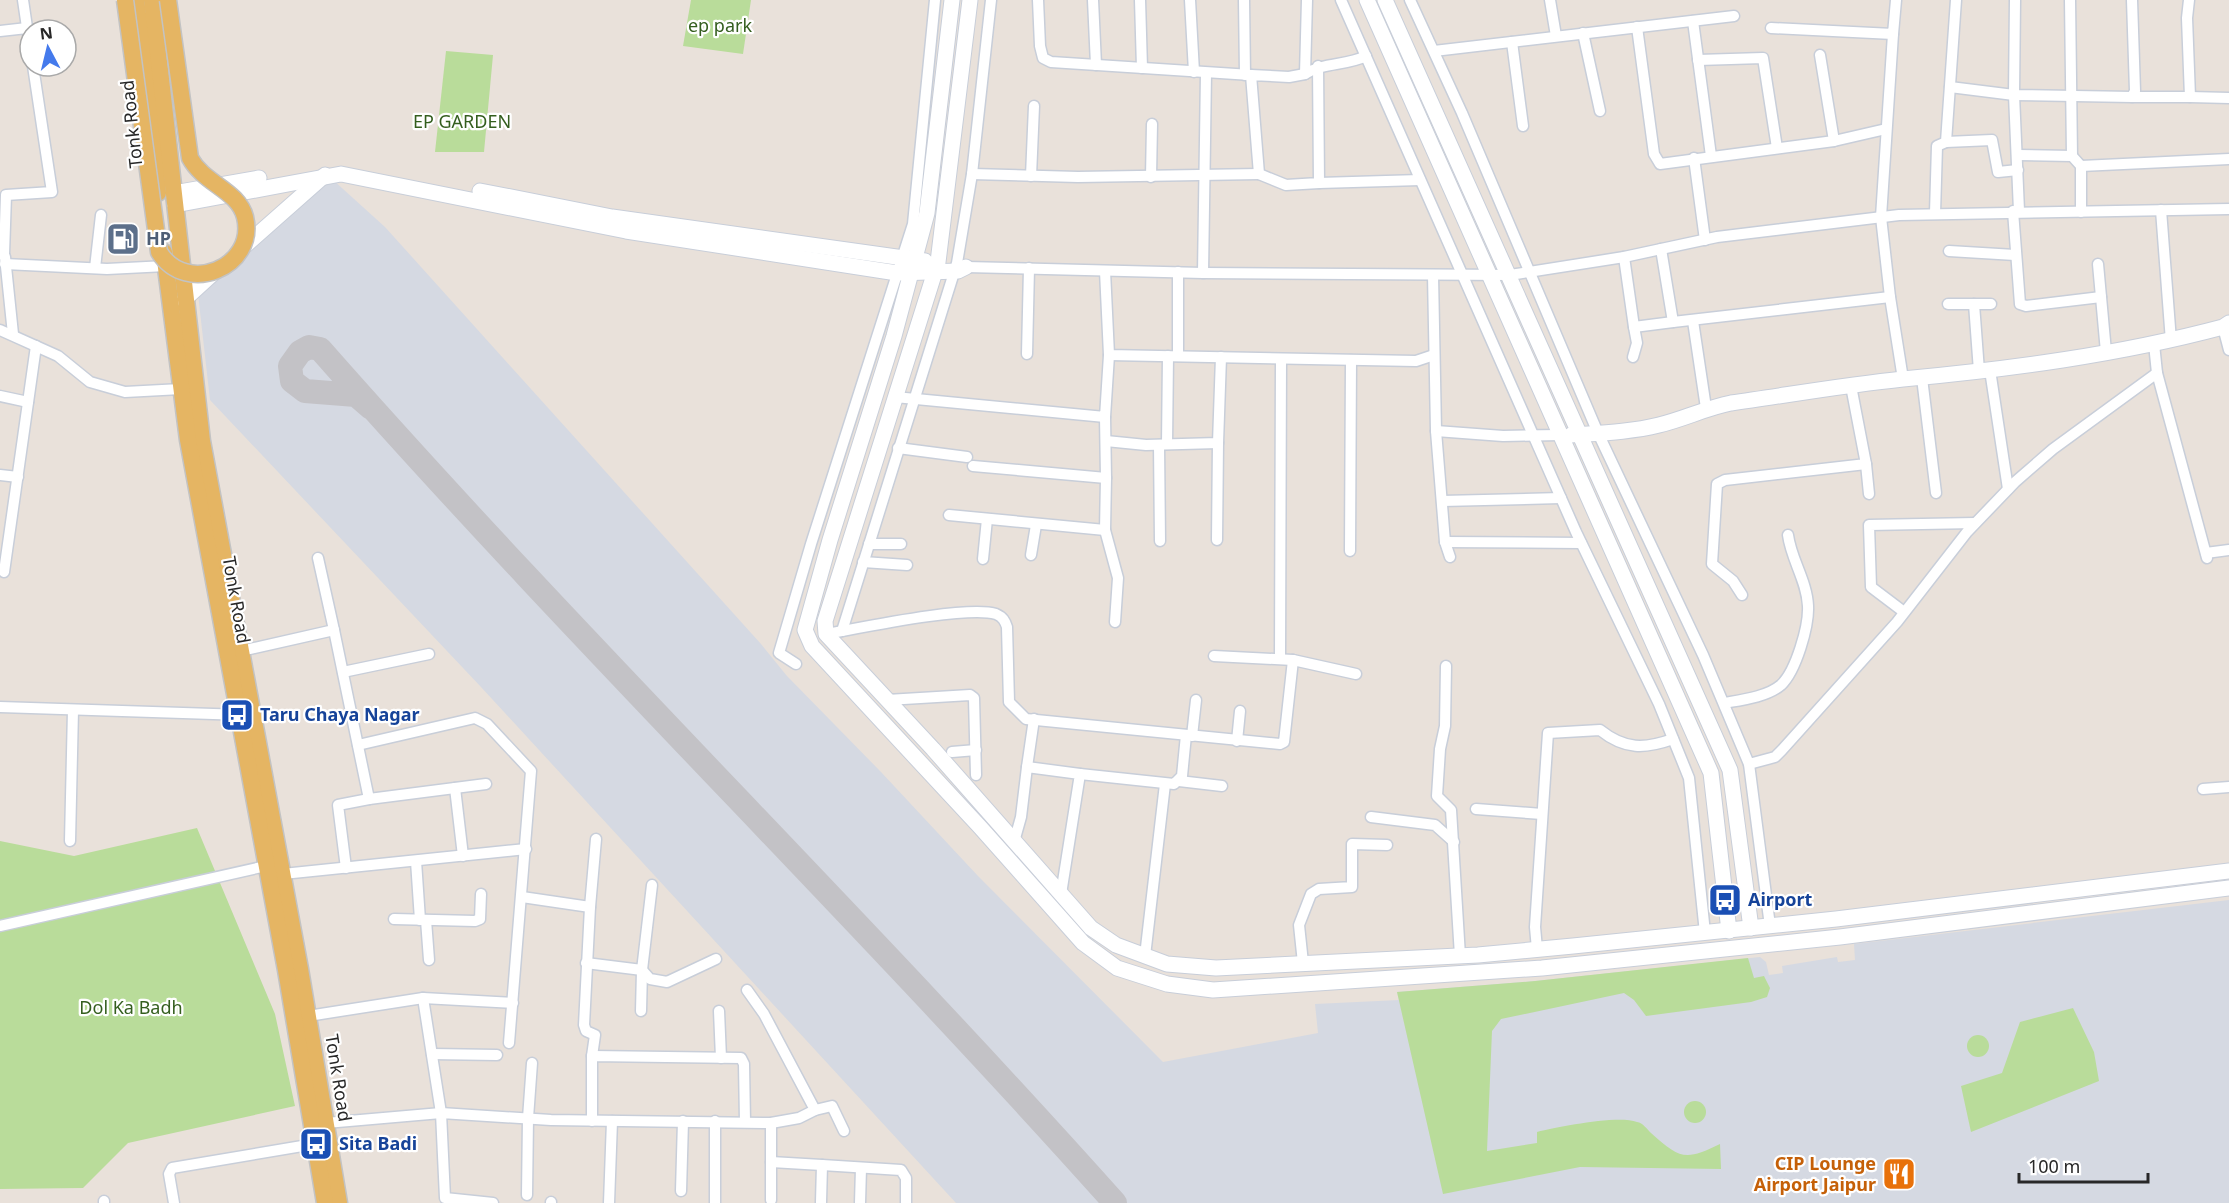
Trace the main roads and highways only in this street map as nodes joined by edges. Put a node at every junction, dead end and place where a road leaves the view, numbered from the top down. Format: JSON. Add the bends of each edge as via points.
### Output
{"nodes":[{"id":1,"x":125,"y":0,"type":"edge"},
{"id":2,"x":136,"y":0,"type":"edge"},
{"id":3,"x":152,"y":0,"type":"edge"},
{"id":4,"x":168,"y":0,"type":"edge"},
{"id":5,"x":245,"y":715,"type":"junction"},
{"id":6,"x":322,"y":1143,"type":"junction"},
{"id":7,"x":326,"y":1203,"type":"edge"},
{"id":8,"x":339,"y":1203,"type":"edge"}],
"edges":[{"from":1,"to":4,"type":"main road","bridge":true,"via":[[159,252],[180,271],[203,275],[220,271],[236,256],[244,242],[246,221],[239,204],[199,172],[190,158]]},
{"from":2,"to":5,"type":"main road","name":"Tonk Road","via":[[188,440]]},
{"from":3,"to":5,"type":"main road","name":"Tonk Road","via":[[202,441],[241,651]]},
{"from":5,"to":6,"type":"main road","name":"Tonk Road","via":[[266,866]]},
{"from":5,"to":6,"type":"main road","name":"Tonk Road","via":[[283,874],[326,1123]]},
{"from":6,"to":7,"type":"main road","name":"Tonk Road"},
{"from":6,"to":8,"type":"main road","name":"Tonk Road"}]}
